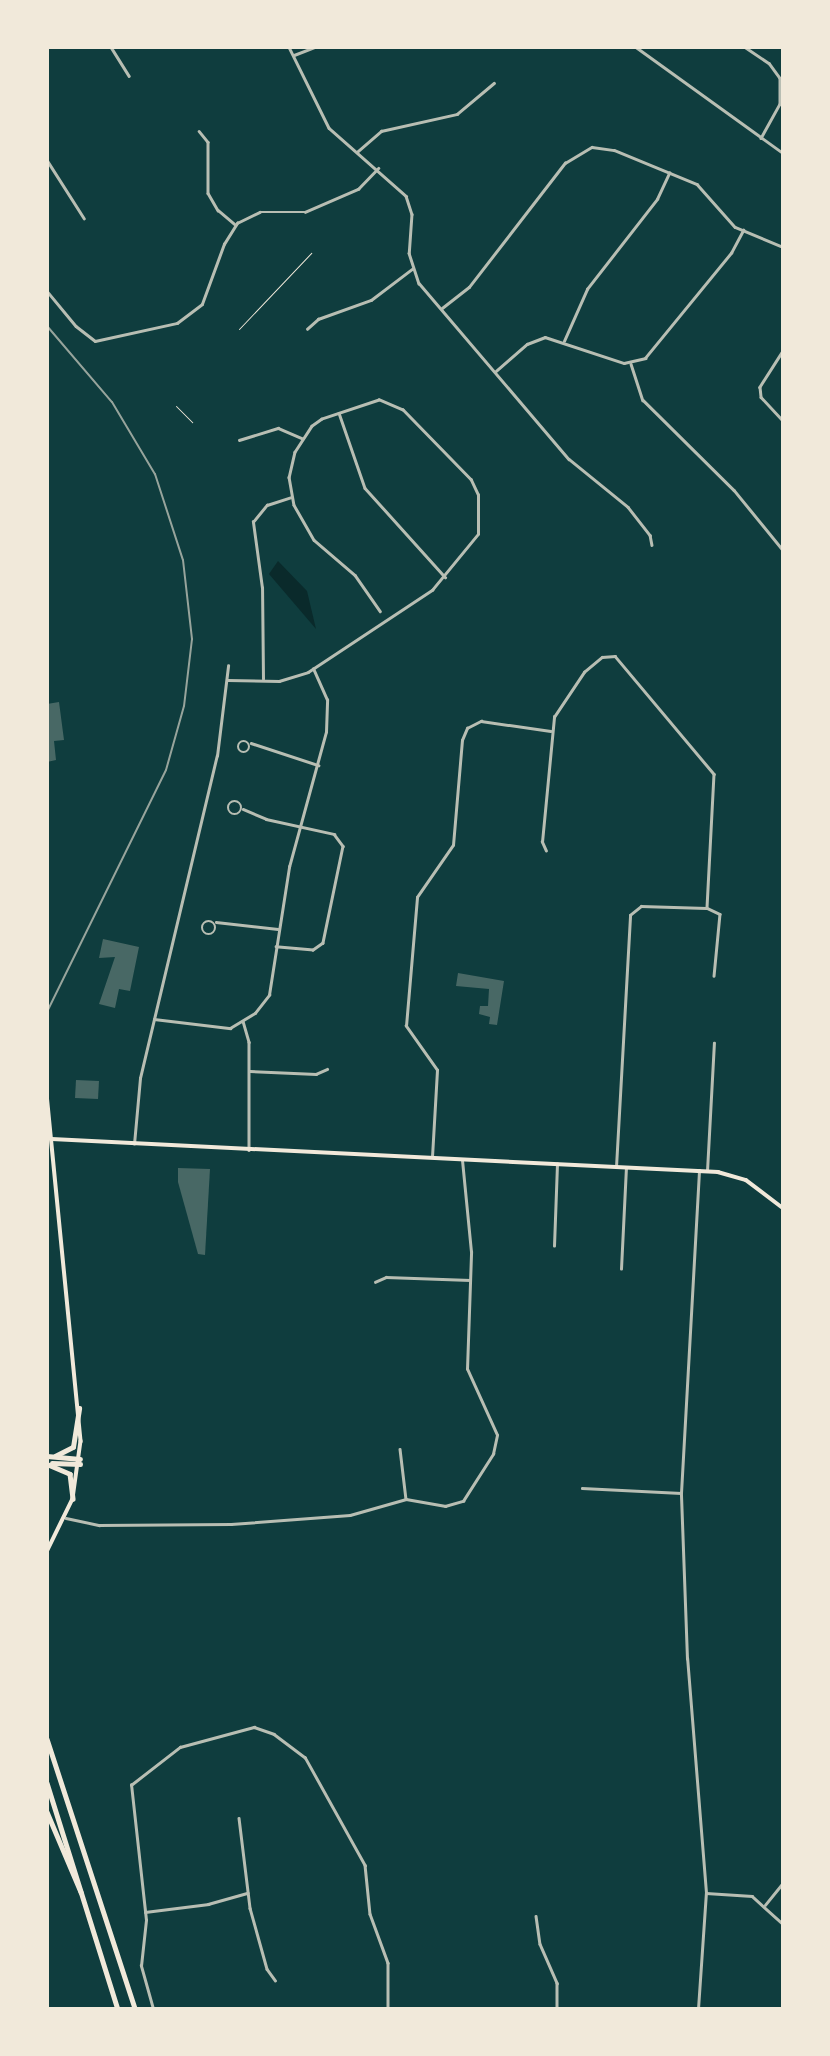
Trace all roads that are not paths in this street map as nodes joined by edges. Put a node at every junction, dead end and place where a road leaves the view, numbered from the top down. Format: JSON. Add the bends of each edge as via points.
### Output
{"nodes":[{"id":1,"x":111,"y":47,"type":"edge"},
{"id":2,"x":289,"y":47,"type":"edge"},
{"id":3,"x":315,"y":47,"type":"edge"},
{"id":4,"x":636,"y":47,"type":"edge"},
{"id":5,"x":745,"y":47,"type":"edge"},
{"id":6,"x":293,"y":55,"type":"junction"},
{"id":7,"x":129,"y":76,"type":"dead end"},
{"id":8,"x":494,"y":83,"type":"dead end"},
{"id":9,"x":200,"y":131,"type":"dead end"},
{"id":10,"x":761,"y":138,"type":"junction"},
{"id":11,"x":357,"y":152,"type":"junction"},
{"id":12,"x":783,"y":153,"type":"edge"},
{"id":13,"x":47,"y":160,"type":"edge"},
{"id":14,"x":378,"y":168,"type":"junction"},
{"id":15,"x":669,"y":173,"type":"junction"},
{"id":16,"x":84,"y":218,"type":"dead end"},
{"id":17,"x":236,"y":225,"type":"junction"},
{"id":18,"x":743,"y":230,"type":"junction"},
{"id":19,"x":783,"y":247,"type":"edge"},
{"id":20,"x":412,"y":269,"type":"junction"},
{"id":21,"x":47,"y":291,"type":"edge"},
{"id":22,"x":441,"y":310,"type":"junction"},
{"id":23,"x":307,"y":329,"type":"dead end"},
{"id":24,"x":565,"y":341,"type":"junction"},
{"id":25,"x":783,"y":351,"type":"edge"},
{"id":26,"x":631,"y":364,"type":"junction"},
{"id":27,"x":494,"y":372,"type":"junction"},
{"id":28,"x":339,"y":412,"type":"junction"},
{"id":29,"x":783,"y":421,"type":"edge"},
{"id":30,"x":302,"y":438,"type":"junction"},
{"id":31,"x":239,"y":440,"type":"dead end"},
{"id":32,"x":291,"y":497,"type":"junction"},
{"id":33,"x":652,"y":545,"type":"dead end"},
{"id":34,"x":783,"y":550,"type":"edge"},
{"id":35,"x":445,"y":577,"type":"junction"},
{"id":36,"x":380,"y":611,"type":"dead end"},
{"id":37,"x":228,"y":666,"type":"dead end"},
{"id":38,"x":313,"y":669,"type":"junction"},
{"id":39,"x":263,"y":679,"type":"junction"},
{"id":40,"x":228,"y":680,"type":"junction"},
{"id":41,"x":550,"y":732,"type":"junction"},
{"id":42,"x":251,"y":743,"type":"dead end"},
{"id":43,"x":318,"y":765,"type":"junction"},
{"id":44,"x":243,"y":808,"type":"dead end"},
{"id":45,"x":299,"y":827,"type":"junction"},
{"id":46,"x":546,"y":851,"type":"dead end"},
{"id":47,"x":707,"y":908,"type":"junction"},
{"id":48,"x":216,"y":922,"type":"junction"},
{"id":49,"x":278,"y":929,"type":"junction"},
{"id":50,"x":276,"y":947,"type":"junction"},
{"id":51,"x":714,"y":976,"type":"dead end"},
{"id":52,"x":155,"y":1018,"type":"junction"},
{"id":53,"x":243,"y":1021,"type":"junction"},
{"id":54,"x":714,"y":1042,"type":"dead end"},
{"id":55,"x":327,"y":1069,"type":"dead end"},
{"id":56,"x":250,"y":1072,"type":"junction"},
{"id":57,"x":47,"y":1094,"type":"edge"},
{"id":58,"x":52,"y":1139,"type":"junction"},
{"id":59,"x":134,"y":1144,"type":"junction"},
{"id":60,"x":249,"y":1150,"type":"junction"},
{"id":61,"x":432,"y":1158,"type":"junction"},
{"id":62,"x":462,"y":1159,"type":"junction"},
{"id":63,"x":557,"y":1164,"type":"junction"},
{"id":64,"x":616,"y":1167,"type":"junction"},
{"id":65,"x":626,"y":1168,"type":"junction"},
{"id":66,"x":699,"y":1171,"type":"junction"},
{"id":67,"x":707,"y":1171,"type":"junction"},
{"id":68,"x":56,"y":1177,"type":"junction"},
{"id":69,"x":47,"y":1179,"type":"edge"},
{"id":70,"x":783,"y":1208,"type":"edge"},
{"id":71,"x":554,"y":1246,"type":"dead end"},
{"id":72,"x":621,"y":1269,"type":"dead end"},
{"id":73,"x":470,"y":1280,"type":"junction"},
{"id":74,"x":375,"y":1282,"type":"dead end"},
{"id":75,"x":79,"y":1408,"type":"junction"},
{"id":76,"x":400,"y":1449,"type":"dead end"},
{"id":77,"x":47,"y":1456,"type":"edge"},
{"id":78,"x":55,"y":1456,"type":"junction"},
{"id":79,"x":80,"y":1461,"type":"junction"},
{"id":80,"x":47,"y":1463,"type":"edge"},
{"id":81,"x":582,"y":1488,"type":"dead end"},
{"id":82,"x":681,"y":1493,"type":"junction"},
{"id":83,"x":74,"y":1499,"type":"junction"},
{"id":84,"x":406,"y":1499,"type":"junction"},
{"id":85,"x":66,"y":1518,"type":"junction"},
{"id":86,"x":47,"y":1552,"type":"edge"},
{"id":87,"x":47,"y":1739,"type":"edge"},
{"id":88,"x":47,"y":1783,"type":"edge"},
{"id":89,"x":47,"y":1812,"type":"edge"},
{"id":90,"x":239,"y":1818,"type":"dead end"},
{"id":91,"x":783,"y":1883,"type":"edge"},
{"id":92,"x":247,"y":1893,"type":"junction"},
{"id":93,"x":706,"y":1893,"type":"junction"},
{"id":94,"x":764,"y":1906,"type":"junction"},
{"id":95,"x":145,"y":1912,"type":"junction"},
{"id":96,"x":536,"y":1916,"type":"dead end"},
{"id":97,"x":93,"y":1922,"type":"junction"},
{"id":98,"x":783,"y":1924,"type":"edge"},
{"id":99,"x":275,"y":1980,"type":"dead end"},
{"id":100,"x":118,"y":2009,"type":"edge"},
{"id":101,"x":135,"y":2009,"type":"edge"},
{"id":102,"x":153,"y":2009,"type":"edge"},
{"id":103,"x":388,"y":2009,"type":"edge"},
{"id":104,"x":557,"y":2009,"type":"edge"},
{"id":105,"x":698,"y":2009,"type":"edge"}],
"edges":[{"from":1,"to":7,"type":"street"},
{"from":2,"to":6,"type":"street"},
{"from":3,"to":6,"type":"street"},
{"from":4,"to":10,"type":"street"},
{"from":5,"to":10,"type":"street","via":[[772,65],[780,78],[779,108]]},
{"from":6,"to":11,"type":"street","via":[[326,123]]},
{"from":8,"to":11,"type":"street","via":[[457,114],[381,131]]},
{"from":9,"to":17,"type":"street","via":[[208,142],[208,193],[218,210]]},
{"from":10,"to":12,"type":"street"},
{"from":11,"to":14,"type":"street"},
{"from":13,"to":16,"type":"street"},
{"from":14,"to":17,"type":"street","via":[[358,189],[318,207],[298,214],[254,214]]},
{"from":14,"to":20,"type":"street","via":[[409,201]]},
{"from":15,"to":18,"type":"street","via":[[702,188],[726,218]]},
{"from":15,"to":22,"type":"street","via":[[608,148],[592,147],[574,154],[469,287]]},
{"from":15,"to":24,"type":"street","via":[[662,191],[587,289]]},
{"from":17,"to":21,"type":"street","via":[[223,244],[205,298],[194,313],[177,323],[90,339]]},
{"from":18,"to":19,"type":"street"},
{"from":18,"to":26,"type":"street","via":[[731,253],[659,346]]},
{"from":20,"to":22,"type":"street"},
{"from":20,"to":23,"type":"street","via":[[371,300],[318,319]]},
{"from":22,"to":27,"type":"street"},
{"from":24,"to":26,"type":"street"},
{"from":24,"to":27,"type":"street","via":[[532,340]]},
{"from":25,"to":29,"type":"street","via":[[763,377],[760,390]]},
{"from":26,"to":34,"type":"street","via":[[643,400],[734,491]]},
{"from":27,"to":33,"type":"street","via":[[569,458],[628,508],[650,535]]},
{"from":28,"to":30,"type":"street","via":[[317,422]]},
{"from":28,"to":35,"type":"street","via":[[365,488]]},
{"from":28,"to":35,"type":"street","via":[[376,400],[398,406],[474,484],[479,531]]},
{"from":30,"to":31,"type":"street","via":[[278,428]]},
{"from":30,"to":32,"type":"street","via":[[291,464]]},
{"from":32,"to":36,"type":"street","via":[[314,540],[355,575]]},
{"from":32,"to":39,"type":"street","via":[[267,505],[253,522],[262,588]]},
{"from":35,"to":38,"type":"street","via":[[410,608]]},
{"from":37,"to":40,"type":"street"},
{"from":38,"to":39,"type":"street","via":[[288,680]]},
{"from":38,"to":43,"type":"street","via":[[325,690],[327,709]]},
{"from":39,"to":40,"type":"street"},
{"from":40,"to":52,"type":"street","via":[[217,756]]},
{"from":41,"to":46,"type":"street","via":[[542,842]]},
{"from":41,"to":47,"type":"street","via":[[572,687],[609,655],[714,774]]},
{"from":41,"to":61,"type":"street","via":[[481,721],[467,728],[462,740],[455,838],[417,897],[406,1026],[437,1070]]},
{"from":42,"to":43,"type":"street"},
{"from":43,"to":45,"type":"street"},
{"from":44,"to":45,"type":"street"},
{"from":45,"to":49,"type":"street"},
{"from":45,"to":50,"type":"street","via":[[336,836],[342,843],[342,856],[322,946],[313,950]]},
{"from":47,"to":51,"type":"street","via":[[720,914]]},
{"from":47,"to":64,"type":"street","via":[[641,906],[632,911]]},
{"from":48,"to":48,"type":"street","via":[[207,921],[203,931],[213,933]]},
{"from":48,"to":49,"type":"street"},
{"from":49,"to":50,"type":"street"},
{"from":50,"to":53,"type":"street","via":[[269,995]]},
{"from":52,"to":53,"type":"street","via":[[220,1030]]},
{"from":52,"to":59,"type":"street","via":[[137,1094]]},
{"from":53,"to":56,"type":"street"},
{"from":54,"to":67,"type":"street"},
{"from":55,"to":56,"type":"street","via":[[316,1074]]},
{"from":56,"to":60,"type":"street"},
{"from":57,"to":58,"type":"main road"},
{"from":58,"to":59,"type":"main road"},
{"from":58,"to":68,"type":"main road"},
{"from":59,"to":60,"type":"main road"},
{"from":60,"to":61,"type":"main road"},
{"from":61,"to":62,"type":"main road"},
{"from":62,"to":63,"type":"main road"},
{"from":62,"to":73,"type":"street"},
{"from":63,"to":64,"type":"main road"},
{"from":63,"to":71,"type":"street"},
{"from":64,"to":65,"type":"main road"},
{"from":65,"to":66,"type":"main road"},
{"from":65,"to":72,"type":"street"},
{"from":66,"to":67,"type":"main road"},
{"from":66,"to":82,"type":"street"},
{"from":67,"to":70,"type":"main road","via":[[746,1180]]},
{"from":68,"to":69,"type":"street"},
{"from":68,"to":75,"type":"main road"},
{"from":73,"to":74,"type":"street","via":[[386,1278]]},
{"from":73,"to":84,"type":"street","via":[[467,1369],[496,1429],[494,1454],[461,1503],[445,1506]]},
{"from":75,"to":78,"type":"highway","via":[[74,1443]]},
{"from":75,"to":79,"type":"main road"},
{"from":76,"to":84,"type":"street"},
{"from":77,"to":78,"type":"highway"},
{"from":78,"to":79,"type":"highway"},
{"from":79,"to":80,"type":"highway"},
{"from":79,"to":83,"type":"main road"},
{"from":80,"to":83,"type":"highway","via":[[70,1474]]},
{"from":81,"to":82,"type":"street"},
{"from":82,"to":93,"type":"street","via":[[687,1659]]},
{"from":83,"to":85,"type":"main road"},
{"from":84,"to":85,"type":"street","via":[[350,1515],[231,1524],[99,1525]]},
{"from":85,"to":86,"type":"main road"},
{"from":87,"to":101,"type":"highway"},
{"from":88,"to":97,"type":"highway"},
{"from":89,"to":97,"type":"highway"},
{"from":90,"to":92,"type":"street"},
{"from":91,"to":94,"type":"street"},
{"from":92,"to":95,"type":"street","via":[[208,1905]]},
{"from":92,"to":99,"type":"street","via":[[267,1969]]},
{"from":93,"to":94,"type":"street","via":[[740,1893]]},
{"from":93,"to":105,"type":"street"},
{"from":94,"to":98,"type":"street"},
{"from":95,"to":102,"type":"street","via":[[141,1966]]},
{"from":95,"to":103,"type":"street","via":[[130,1802],[133,1782],[191,1742],[248,1727],[269,1730],[310,1764],[365,1864],[370,1914],[388,1963]]},
{"from":96,"to":104,"type":"street","via":[[538,1938],[557,1983]]},
{"from":97,"to":100,"type":"highway"}]}
